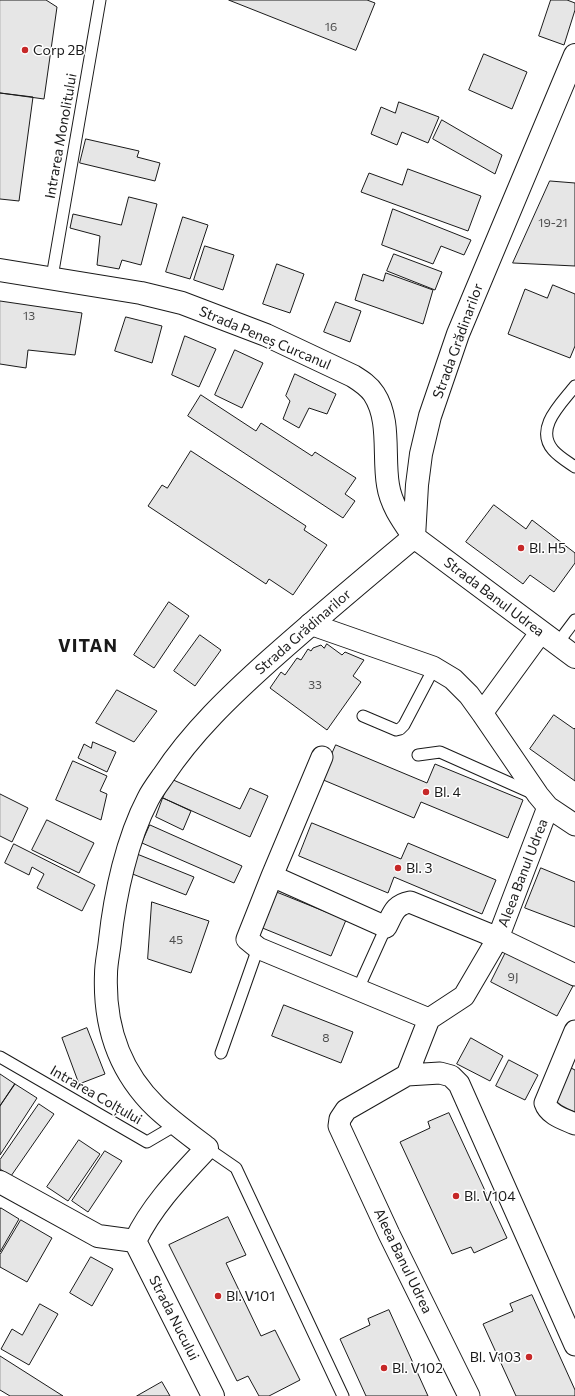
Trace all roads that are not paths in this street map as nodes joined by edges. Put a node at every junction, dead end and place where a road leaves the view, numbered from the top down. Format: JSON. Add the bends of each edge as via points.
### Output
{"nodes":[{"id":1,"x":100,"y":0,"type":"edge"},
{"id":2,"x":575,"y":55,"type":"edge"},
{"id":3,"x":0,"y":270,"type":"edge"},
{"id":4,"x":52,"y":278,"type":"junction"},
{"id":5,"x":575,"y":386,"type":"edge"},
{"id":6,"x":575,"y":468,"type":"edge"},
{"id":7,"x":414,"y":537,"type":"junction"},
{"id":8,"x":575,"y":620,"type":"edge"},
{"id":9,"x":310,"y":624,"type":"junction"},
{"id":10,"x":549,"y":638,"type":"junction"},
{"id":11,"x":575,"y":657,"type":"edge"},
{"id":12,"x":434,"y":668,"type":"junction"},
{"id":13,"x":482,"y":713,"type":"junction"},
{"id":14,"x":363,"y":716,"type":"dead end"},
{"id":15,"x":418,"y":755,"type":"dead end"},
{"id":16,"x":322,"y":757,"type":"dead end"},
{"id":17,"x":543,"y":801,"type":"junction"},
{"id":18,"x":575,"y":825,"type":"edge"},
{"id":19,"x":272,"y":876,"type":"junction"},
{"id":20,"x":386,"y":927,"type":"junction"},
{"id":21,"x":498,"y":938,"type":"junction"},
{"id":22,"x":258,"y":948,"type":"junction"},
{"id":23,"x":575,"y":975,"type":"edge"},
{"id":24,"x":358,"y":989,"type":"junction"},
{"id":25,"x":429,"y":1019,"type":"junction"},
{"id":26,"x":573,"y":1043,"type":"edge"},
{"id":27,"x":221,"y":1053,"type":"dead end"},
{"id":28,"x":0,"y":1057,"type":"edge"},
{"id":29,"x":407,"y":1075,"type":"junction"},
{"id":30,"x":575,"y":1124,"type":"edge"},
{"id":31,"x":176,"y":1125,"type":"junction"},
{"id":32,"x":207,"y":1148,"type":"junction"},
{"id":33,"x":0,"y":1182,"type":"edge"},
{"id":34,"x":135,"y":1241,"type":"junction"},
{"id":35,"x":575,"y":1345,"type":"edge"},
{"id":36,"x":213,"y":1396,"type":"edge"},
{"id":37,"x":343,"y":1396,"type":"edge"},
{"id":38,"x":469,"y":1396,"type":"edge"}],
"edges":[{"from":1,"to":4,"type":"lane","name":"Intrarea Monolitului"},
{"from":2,"to":7,"type":"street","name":"Strada Grădinarilor","via":[[458,334],[445,371],[421,454]]},
{"from":3,"to":4,"type":"street","name":"Strada Peneș Curcanul"},
{"from":4,"to":7,"type":"street","name":"Strada Peneș Curcanul","via":[[141,293],[182,304],[266,335],[365,384],[381,408],[388,485],[392,500],[399,516]]},
{"from":5,"to":6,"type":"lane","via":[[550,420],[546,432],[547,442],[553,451]]},
{"from":7,"to":9,"type":"street","name":"Strada Grădinarilor"},
{"from":7,"to":10,"type":"street","name":"Strada Banul Udrea"},
{"from":8,"to":10,"type":"lane"},
{"from":9,"to":12,"type":"street"},
{"from":9,"to":31,"type":"street","name":"Strada Grădinarilor","via":[[220,707],[171,763],[149,797],[135,827],[111,932],[106,974],[108,1014],[113,1039],[124,1066],[140,1090]]},
{"from":10,"to":11,"type":"street","name":"Strada Banul Udrea"},
{"from":10,"to":13,"type":"street"},
{"from":12,"to":13,"type":"street","via":[[453,680],[469,695]]},
{"from":12,"to":14,"type":"lane","via":[[400,729],[396,730]]},
{"from":13,"to":17,"type":"street","name":"Aleea Banul Udrea"},
{"from":15,"to":17,"type":"lane","via":[[440,752]]},
{"from":16,"to":19,"type":"street"},
{"from":17,"to":18,"type":"street","name":"Aleea Banul Udrea"},
{"from":17,"to":21,"type":"street","name":"Aleea Banul Udrea"},
{"from":19,"to":20,"type":"street"},
{"from":19,"to":22,"type":"street","via":[[247,939]]},
{"from":20,"to":21,"type":"street","name":"Aleea Banul Udrea","via":[[395,909],[403,903],[410,902]]},
{"from":20,"to":24,"type":"lane","name":"Aleea Banul Udrea"},
{"from":21,"to":23,"type":"street","name":"Aleea Banul Udrea"},
{"from":21,"to":25,"type":"street","name":"Aleea Banul Udrea","via":[[464,996]]},
{"from":22,"to":24,"type":"street"},
{"from":22,"to":27,"type":"lane"},
{"from":24,"to":25,"type":"street"},
{"from":25,"to":29,"type":"street"},
{"from":26,"to":30,"type":"street","via":[[545,1103],[553,1114]]},
{"from":28,"to":31,"type":"lane","name":"Intrarea Colțului","via":[[147,1142]]},
{"from":29,"to":35,"type":"street","via":[[440,1073],[451,1076],[458,1084]]},
{"from":29,"to":38,"type":"street","name":"Aleea Banul Udrea","via":[[346,1110],[340,1118],[339,1126]]},
{"from":31,"to":32,"type":"street","name":"Strada Grădinarilor"},
{"from":32,"to":34,"type":"street","via":[[170,1186],[151,1212]]},
{"from":32,"to":37,"type":"lane","name":"Strada Grădinarilor","via":[[236,1168]]},
{"from":33,"to":34,"type":"street","via":[[98,1236]]},
{"from":34,"to":36,"type":"street","name":"Strada Nucului"}]}
